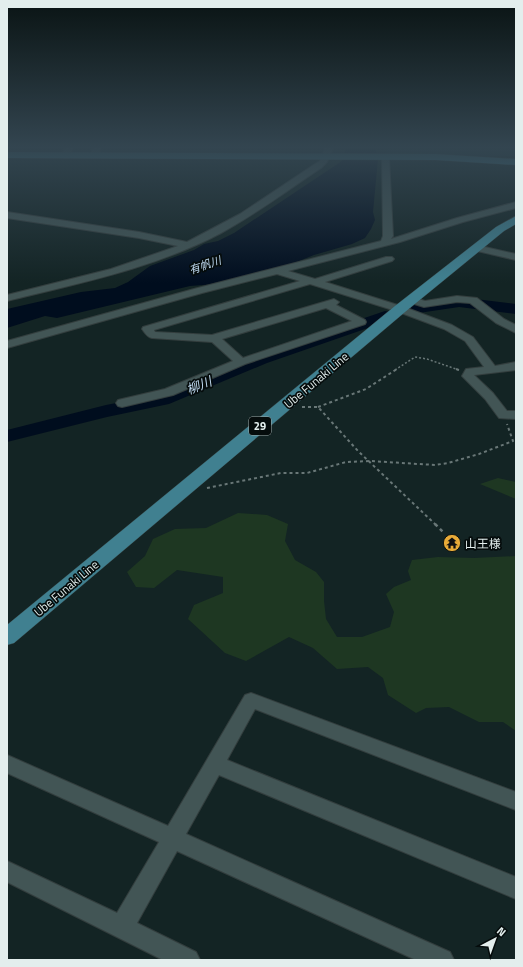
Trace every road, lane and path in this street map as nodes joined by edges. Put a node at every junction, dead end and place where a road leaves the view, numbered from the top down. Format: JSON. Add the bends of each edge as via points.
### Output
{"nodes":[{"id":1,"x":277,"y":193,"type":"edge"},
{"id":2,"x":387,"y":193,"type":"edge"},
{"id":3,"x":516,"y":204,"type":"edge"},
{"id":4,"x":7,"y":215,"type":"edge"},
{"id":5,"x":516,"y":219,"type":"edge"},
{"id":6,"x":385,"y":242,"type":"junction"},
{"id":7,"x":188,"y":245,"type":"junction"},
{"id":8,"x":476,"y":248,"type":"junction"},
{"id":9,"x":516,"y":257,"type":"edge"},
{"id":10,"x":389,"y":259,"type":"dead end"},
{"id":11,"x":278,"y":271,"type":"junction"},
{"id":12,"x":313,"y":281,"type":"junction"},
{"id":13,"x":356,"y":295,"type":"junction"},
{"id":14,"x":7,"y":298,"type":"edge"},
{"id":15,"x":326,"y":304,"type":"junction"},
{"id":16,"x":406,"y":305,"type":"junction"},
{"id":17,"x":516,"y":330,"type":"edge"},
{"id":18,"x":215,"y":339,"type":"junction"},
{"id":19,"x":7,"y":345,"type":"edge"},
{"id":20,"x":241,"y":362,"type":"junction"},
{"id":21,"x":516,"y":366,"type":"edge"},
{"id":22,"x":492,"y":370,"type":"junction"},
{"id":23,"x":470,"y":372,"type":"junction"},
{"id":24,"x":122,"y":403,"type":"dead end"},
{"id":25,"x":318,"y":407,"type":"junction"},
{"id":26,"x":283,"y":408,"type":"junction"},
{"id":27,"x":516,"y":415,"type":"edge"},
{"id":28,"x":503,"y":416,"type":"junction"},
{"id":29,"x":370,"y":462,"type":"junction"},
{"id":30,"x":192,"y":483,"type":"junction"},
{"id":31,"x":442,"y":532,"type":"dead end"},
{"id":32,"x":7,"y":637,"type":"edge"},
{"id":33,"x":7,"y":764,"type":"edge"},
{"id":34,"x":215,"y":764,"type":"junction"},
{"id":35,"x":516,"y":802,"type":"edge"},
{"id":36,"x":173,"y":838,"type":"junction"},
{"id":37,"x":9,"y":876,"type":"edge"},
{"id":38,"x":516,"y":888,"type":"edge"},
{"id":39,"x":122,"y":927,"type":"junction"},
{"id":40,"x":188,"y":960,"type":"edge"},
{"id":41,"x":442,"y":960,"type":"edge"}],
"edges":[{"from":1,"to":7,"type":"street","via":[[231,223]]},
{"from":2,"to":6,"type":"street","via":[[388,236]]},
{"from":3,"to":6,"type":"street"},
{"from":4,"to":7,"type":"street"},
{"from":5,"to":8,"type":"main road","name":"Ube Funaki Line","number":"29"},
{"from":6,"to":11,"type":"street"},
{"from":7,"to":14,"type":"street","via":[[140,264]]},
{"from":8,"to":9,"type":"street"},
{"from":8,"to":16,"type":"main road","name":"Ube Funaki Line","number":"29"},
{"from":10,"to":12,"type":"street"},
{"from":11,"to":12,"type":"street"},
{"from":11,"to":19,"type":"street"},
{"from":12,"to":13,"type":"street"},
{"from":12,"to":18,"type":"street","via":[[147,329],[152,335]]},
{"from":13,"to":15,"type":"street"},
{"from":13,"to":16,"type":"street"},
{"from":15,"to":18,"type":"street"},
{"from":15,"to":20,"type":"street","via":[[361,322]]},
{"from":16,"to":17,"type":"street","via":[[457,299],[473,300]]},
{"from":16,"to":22,"type":"street","via":[[469,339]]},
{"from":16,"to":26,"type":"main road","name":"Ube Funaki Line","number":"29"},
{"from":18,"to":20,"type":"street"},
{"from":20,"to":24,"type":"street","via":[[169,392]]},
{"from":21,"to":22,"type":"street"},
{"from":22,"to":23,"type":"street"},
{"from":23,"to":25,"type":"path","via":[[415,357],[366,388]]},
{"from":23,"to":28,"type":"street","via":[[468,376],[489,396]]},
{"from":25,"to":26,"type":"path"},
{"from":25,"to":29,"type":"path"},
{"from":26,"to":30,"type":"main road","name":"Ube Funaki Line","number":"29"},
{"from":27,"to":28,"type":"street"},
{"from":28,"to":29,"type":"path","via":[[513,442],[479,454],[435,465]]},
{"from":29,"to":30,"type":"path","via":[[346,462],[307,472],[281,473],[209,488]]},
{"from":29,"to":31,"type":"path"},
{"from":30,"to":32,"type":"main road","name":"Ube Funaki Line","number":"29"},
{"from":33,"to":36,"type":"street"},
{"from":34,"to":35,"type":"street","via":[[251,700]]},
{"from":34,"to":36,"type":"street"},
{"from":34,"to":38,"type":"street"},
{"from":36,"to":39,"type":"street"},
{"from":36,"to":41,"type":"street"},
{"from":37,"to":39,"type":"street"},
{"from":39,"to":40,"type":"street"}]}
